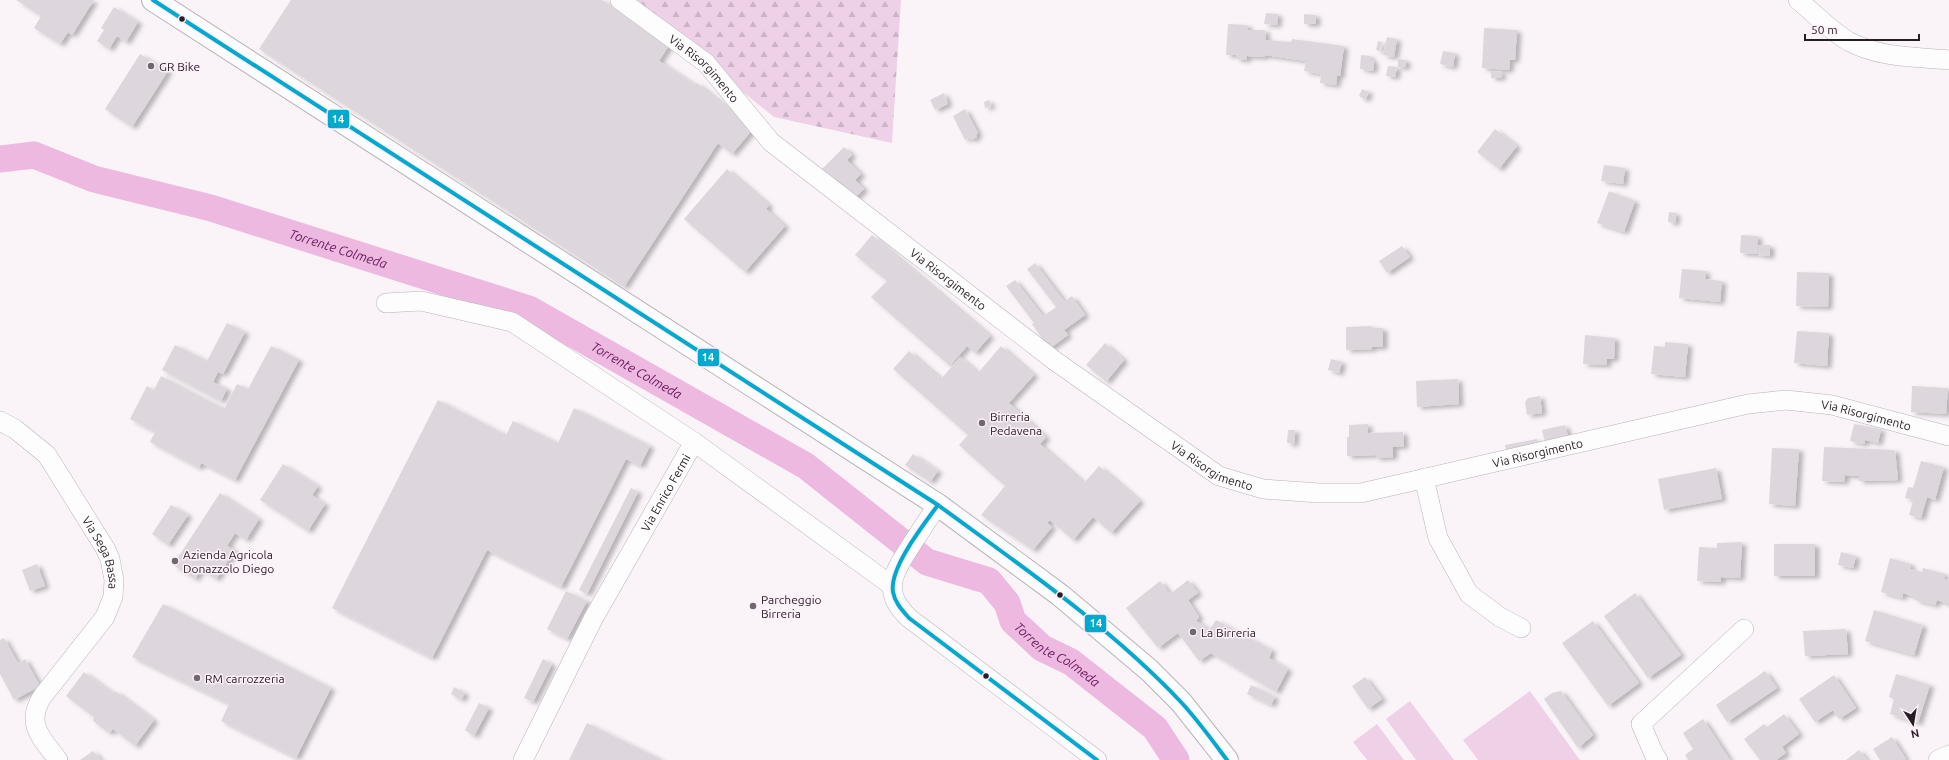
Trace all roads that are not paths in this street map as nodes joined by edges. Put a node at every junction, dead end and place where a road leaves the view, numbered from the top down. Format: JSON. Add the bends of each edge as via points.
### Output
{"nodes":[{"id":1,"x":153,"y":0,"type":"edge"},
{"id":2,"x":620,"y":0,"type":"edge"},
{"id":3,"x":1798,"y":0,"type":"edge"},
{"id":4,"x":1949,"y":60,"type":"edge"},
{"id":5,"x":386,"y":303,"type":"dead end"},
{"id":6,"x":0,"y":421,"type":"edge"},
{"id":7,"x":1949,"y":436,"type":"edge"},
{"id":8,"x":694,"y":442,"type":"junction"},
{"id":9,"x":1424,"y":478,"type":"junction"},
{"id":10,"x":938,"y":505,"type":"junction"},
{"id":11,"x":893,"y":577,"type":"junction"},
{"id":12,"x":1521,"y":628,"type":"dead end"},
{"id":13,"x":1744,"y":629,"type":"dead end"},
{"id":14,"x":1949,"y":755,"type":"edge"},
{"id":15,"x":58,"y":760,"type":"edge"},
{"id":16,"x":523,"y":760,"type":"edge"},
{"id":17,"x":1097,"y":760,"type":"edge"},
{"id":18,"x":1227,"y":760,"type":"edge"},
{"id":19,"x":1658,"y":760,"type":"edge"},
{"id":20,"x":1938,"y":760,"type":"edge"}],
"edges":[{"from":1,"to":10,"type":"main road"},
{"from":2,"to":9,"type":"street","name":"Via Risorgimento","via":[[706,63],[771,142],[1055,361],[1219,476],[1263,489],[1318,493],[1361,493]]},
{"from":3,"to":4,"type":"street","via":[[1849,41],[1864,48],[1883,54]]},
{"from":5,"to":8,"type":"street","via":[[421,301],[512,322]]},
{"from":6,"to":15,"type":"street","name":"Via Sega Bassa","via":[[15,429],[47,455],[105,548],[112,570],[114,589],[105,617],[42,697],[35,711],[38,733]]},
{"from":7,"to":9,"type":"street","name":"Via Risorgimento","via":[[1832,405],[1786,400],[1748,404]]},
{"from":8,"to":11,"type":"street","name":"Via Enrico Fermi"},
{"from":8,"to":16,"type":"street","name":"Via Enrico Fermi","via":[[593,619]]},
{"from":9,"to":12,"type":"street","via":[[1438,538],[1468,594],[1500,617]]},
{"from":10,"to":11,"type":"street"},
{"from":10,"to":18,"type":"main road","via":[[1060,595],[1149,670],[1181,702]]},
{"from":11,"to":17,"type":"street","via":[[896,602],[909,618]]},
{"from":13,"to":19,"type":"street","via":[[1641,724]]},
{"from":14,"to":20,"type":"street"}]}
